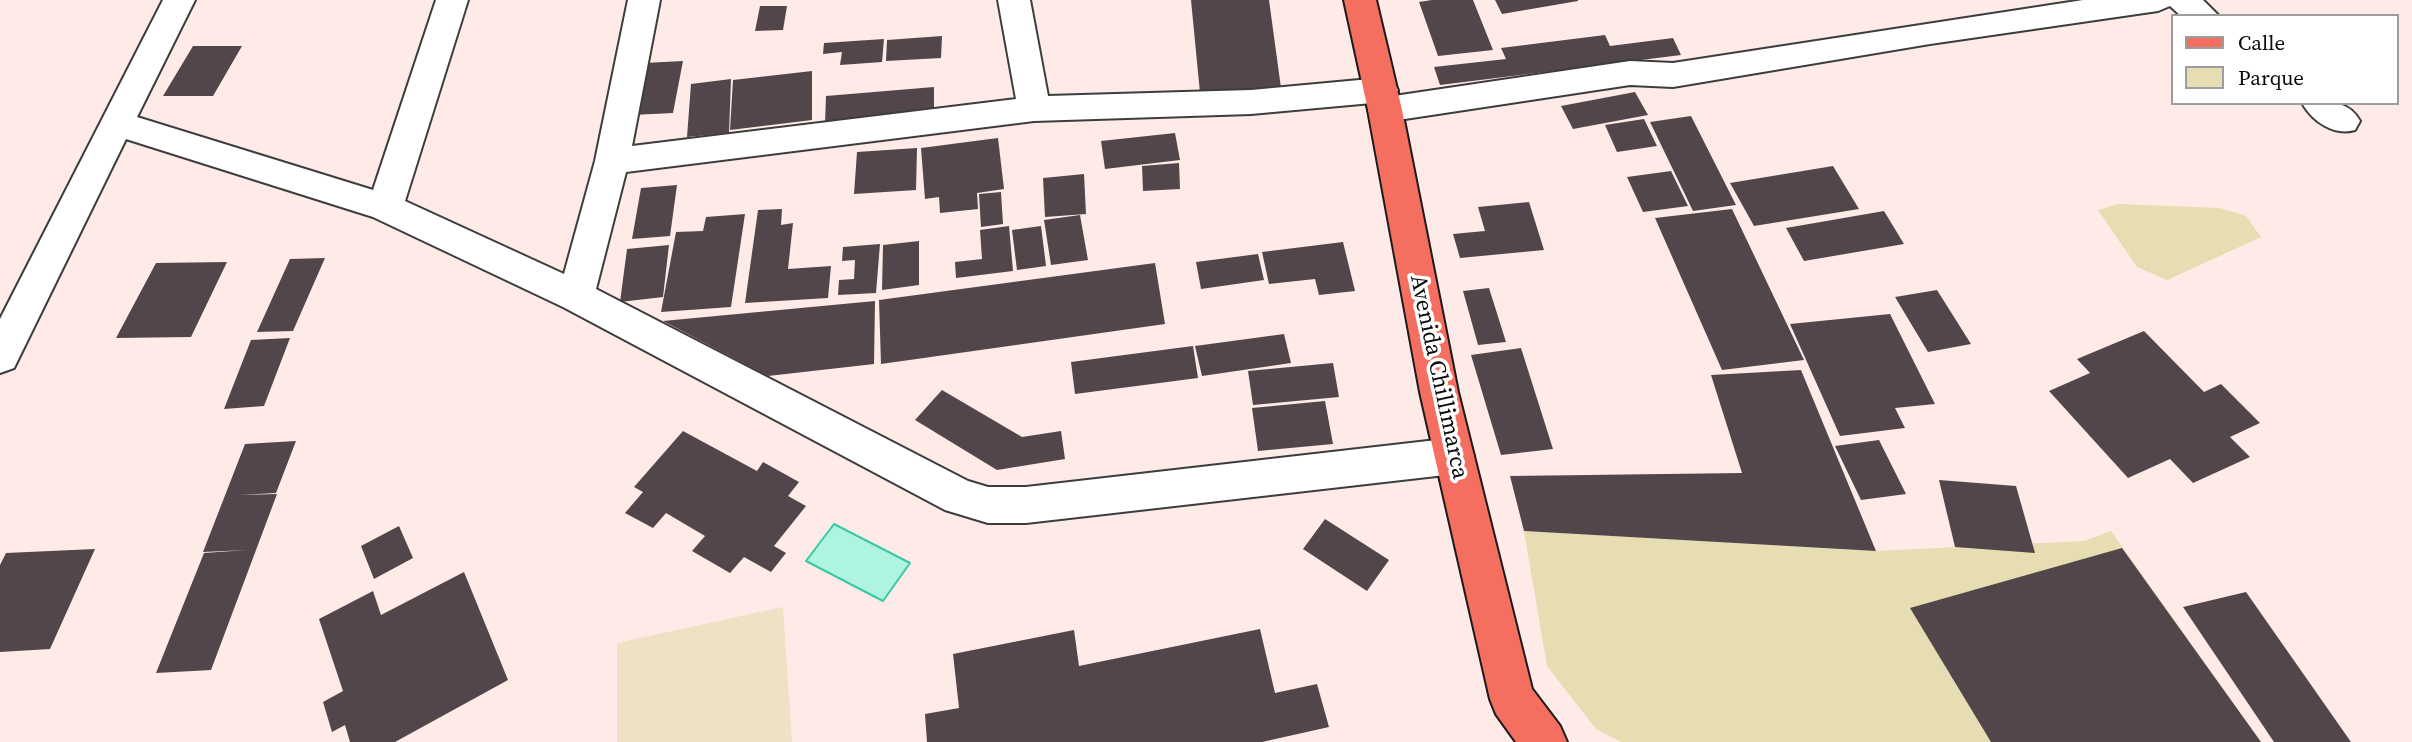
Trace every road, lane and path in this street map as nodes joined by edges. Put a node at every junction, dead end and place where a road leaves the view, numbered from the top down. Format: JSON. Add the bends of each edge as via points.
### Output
{"nodes":[{"id":1,"x":178,"y":0,"type":"edge"},
{"id":2,"x":452,"y":0,"type":"edge"},
{"id":3,"x":644,"y":0,"type":"edge"},
{"id":4,"x":1014,"y":0,"type":"edge"},
{"id":5,"x":1360,"y":0,"type":"edge"},
{"id":6,"x":2158,"y":0,"type":"edge"},
{"id":7,"x":2182,"y":0,"type":"edge"},
{"id":8,"x":2200,"y":14,"type":"edge"},
{"id":9,"x":1383,"y":100,"type":"junction"},
{"id":10,"x":1034,"y":109,"type":"junction"},
{"id":11,"x":118,"y":124,"type":"junction"},
{"id":12,"x":612,"y":161,"type":"junction"},
{"id":13,"x":385,"y":207,"type":"junction"},
{"id":14,"x":576,"y":296,"type":"junction"},
{"id":15,"x":0,"y":357,"type":"edge"},
{"id":16,"x":1454,"y":456,"type":"junction"},
{"id":17,"x":1544,"y":742,"type":"edge"}],
"edges":[{"from":1,"to":11,"type":"street"},
{"from":2,"to":13,"type":"street"},
{"from":3,"to":12,"type":"street"},
{"from":4,"to":10,"type":"street"},
{"from":5,"to":9,"type":"main road","name":"Avenida Chillimarca"},
{"from":6,"to":9,"type":"street","via":[[1673,75],[1630,73]]},
{"from":7,"to":8,"type":"street"},
{"from":9,"to":10,"type":"street"},
{"from":9,"to":16,"type":"main road","name":"Avenida Chillimarca"},
{"from":10,"to":12,"type":"street"},
{"from":11,"to":13,"type":"street"},
{"from":11,"to":15,"type":"street"},
{"from":12,"to":14,"type":"street"},
{"from":13,"to":14,"type":"street"},
{"from":14,"to":16,"type":"street","via":[[959,498],[988,505],[1026,505]]},
{"from":16,"to":17,"type":"main road","name":"Avenida Chillimarca","via":[[1512,699]]}]}
